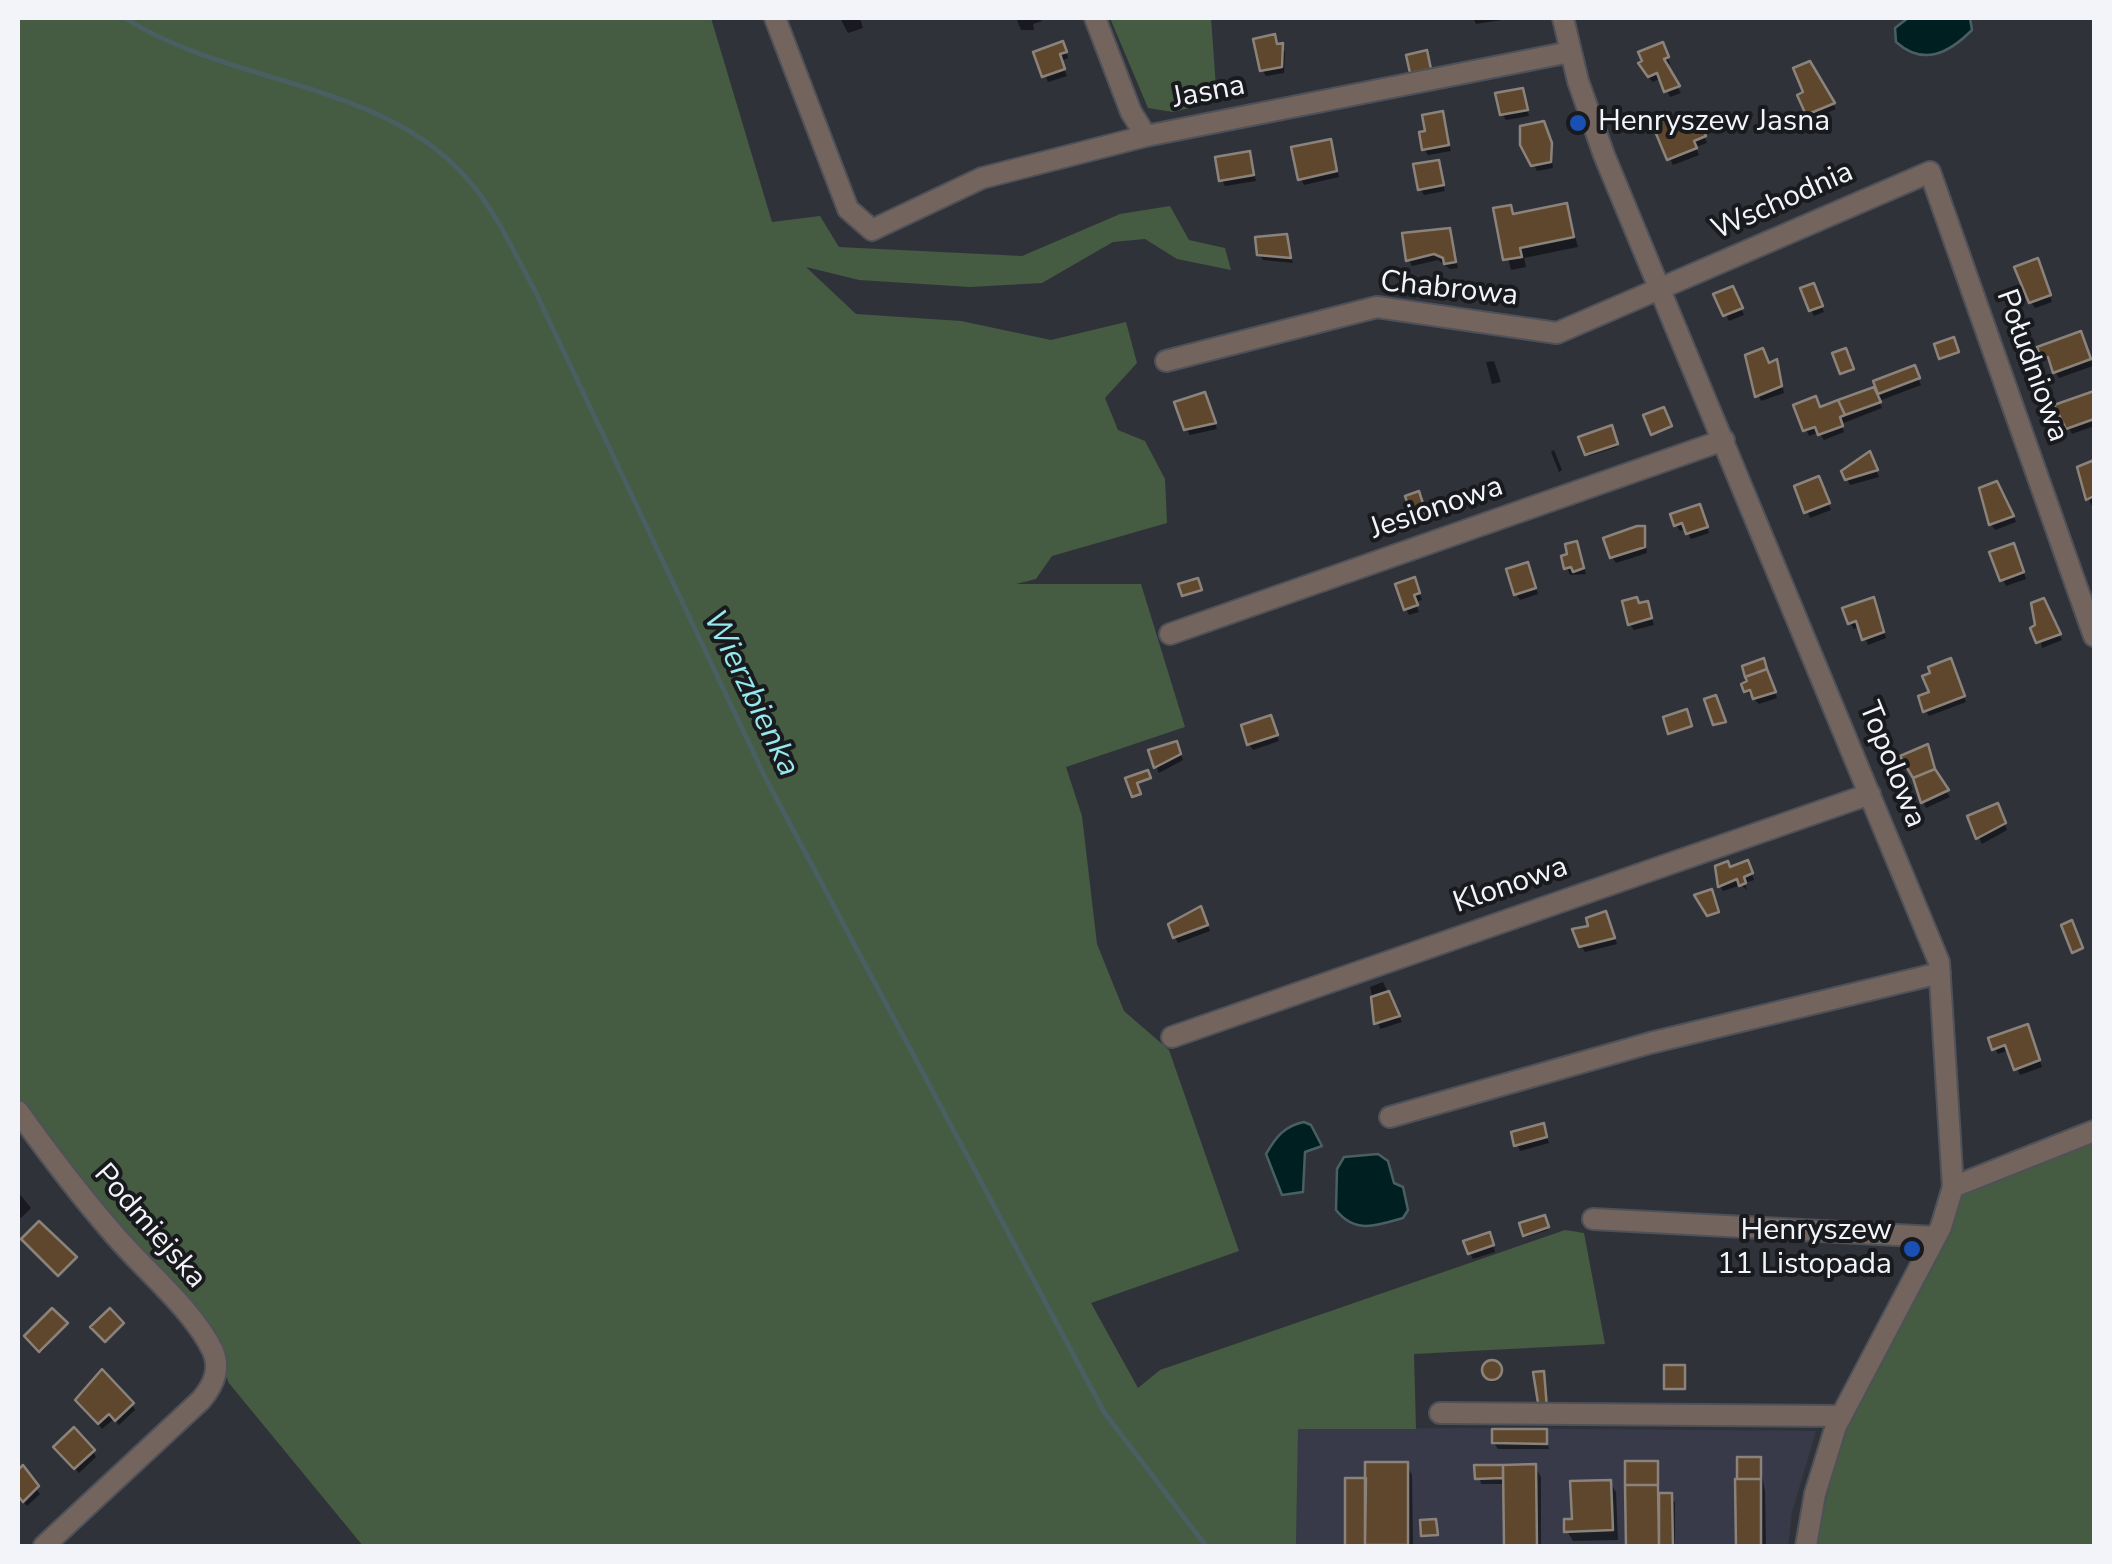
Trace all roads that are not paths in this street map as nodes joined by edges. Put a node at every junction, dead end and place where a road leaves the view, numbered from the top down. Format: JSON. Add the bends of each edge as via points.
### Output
{"nodes":[{"id":1,"x":775,"y":18,"type":"edge"},
{"id":2,"x":1095,"y":18,"type":"edge"},
{"id":3,"x":1563,"y":18,"type":"edge"},
{"id":4,"x":1570,"y":52,"type":"junction"},
{"id":5,"x":1146,"y":136,"type":"junction"},
{"id":6,"x":1930,"y":172,"type":"joint"},
{"id":7,"x":1662,"y":290,"type":"junction"},
{"id":8,"x":1166,"y":362,"type":"dead end"},
{"id":9,"x":1724,"y":440,"type":"junction"},
{"id":10,"x":1170,"y":634,"type":"dead end"},
{"id":11,"x":2094,"y":636,"type":"edge"},
{"id":12,"x":1870,"y":794,"type":"junction"},
{"id":13,"x":1940,"y":974,"type":"junction"},
{"id":14,"x":1172,"y":1037,"type":"dead end"},
{"id":15,"x":18,"y":1111,"type":"edge"},
{"id":16,"x":1390,"y":1117,"type":"dead end"},
{"id":17,"x":2094,"y":1130,"type":"edge"},
{"id":18,"x":1952,"y":1187,"type":"junction"},
{"id":19,"x":1593,"y":1220,"type":"dead end"},
{"id":20,"x":1935,"y":1237,"type":"junction"},
{"id":21,"x":1440,"y":1413,"type":"dead end"},
{"id":22,"x":1840,"y":1416,"type":"junction"},
{"id":23,"x":44,"y":1546,"type":"edge"},
{"id":24,"x":1806,"y":1546,"type":"edge"}],
"edges":[{"from":1,"to":5,"type":"street","name":"Jasna","via":[[848,209],[872,230],[982,178]]},
{"from":2,"to":5,"type":"street"},
{"from":3,"to":4,"type":"street","name":"Topolowa"},
{"from":4,"to":5,"type":"street","name":"Jasna"},
{"from":4,"to":7,"type":"street","name":"Topolowa","via":[[1589,117]]},
{"from":6,"to":7,"type":"street","name":"Wschodnia"},
{"from":6,"to":11,"type":"street","name":"Południowa"},
{"from":7,"to":8,"type":"street","name":"Chabrowa","via":[[1556,333],[1376,307]]},
{"from":7,"to":9,"type":"street","name":"Topolowa"},
{"from":9,"to":10,"type":"street","name":"Jesionowa"},
{"from":9,"to":12,"type":"street","name":"Topolowa"},
{"from":12,"to":13,"type":"street","name":"Topolowa"},
{"from":12,"to":14,"type":"street","name":"Klonowa"},
{"from":13,"to":16,"type":"street","via":[[1650,1043]]},
{"from":13,"to":18,"type":"street","name":"Topolowa"},
{"from":15,"to":23,"type":"street","name":"Podmiejska","via":[[212,1350],[216,1364],[211,1389]]},
{"from":17,"to":18,"type":"street"},
{"from":18,"to":20,"type":"street","name":"Topolowa"},
{"from":19,"to":20,"type":"street"},
{"from":20,"to":22,"type":"street","name":"Topolowa"},
{"from":21,"to":22,"type":"street"},
{"from":22,"to":24,"type":"street","name":"Topolowa"}]}
